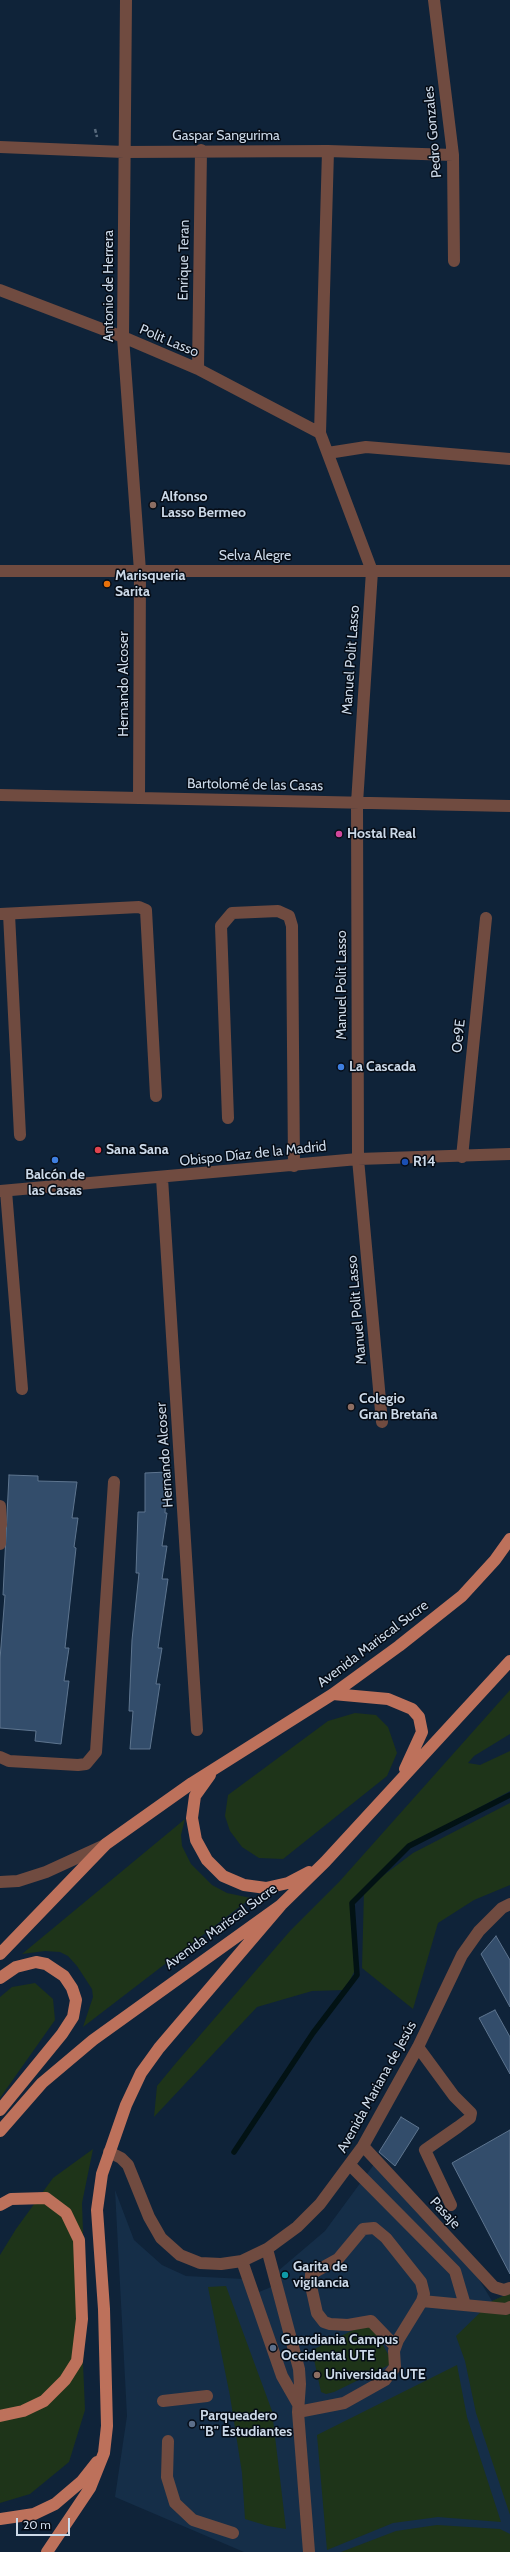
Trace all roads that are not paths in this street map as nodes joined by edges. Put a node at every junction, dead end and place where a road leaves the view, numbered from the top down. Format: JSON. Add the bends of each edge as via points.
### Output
{"nodes":[{"id":1,"x":126,"y":0,"type":"edge"},
{"id":2,"x":434,"y":0,"type":"edge"},
{"id":3,"x":0,"y":147,"type":"edge"},
{"id":4,"x":201,"y":150,"type":"junction"},
{"id":5,"x":328,"y":151,"type":"junction"},
{"id":6,"x":124,"y":152,"type":"junction"},
{"id":7,"x":453,"y":155,"type":"junction"},
{"id":8,"x":454,"y":261,"type":"dead end"},
{"id":9,"x":0,"y":290,"type":"edge"},
{"id":10,"x":123,"y":337,"type":"junction"},
{"id":11,"x":198,"y":370,"type":"junction"},
{"id":12,"x":320,"y":434,"type":"junction"},
{"id":13,"x":328,"y":453,"type":"junction"},
{"id":14,"x":510,"y":459,"type":"edge"},
{"id":15,"x":0,"y":571,"type":"edge"},
{"id":16,"x":140,"y":571,"type":"junction"},
{"id":17,"x":372,"y":571,"type":"junction"},
{"id":18,"x":510,"y":571,"type":"edge"},
{"id":19,"x":0,"y":795,"type":"edge"},
{"id":20,"x":139,"y":798,"type":"junction"},
{"id":21,"x":356,"y":803,"type":"junction"},
{"id":22,"x":510,"y":806,"type":"edge"},
{"id":23,"x":4,"y":914,"type":"edge"},
{"id":24,"x":486,"y":918,"type":"dead end"},
{"id":25,"x":156,"y":1096,"type":"dead end"},
{"id":26,"x":228,"y":1118,"type":"dead end"},
{"id":27,"x":20,"y":1135,"type":"dead end"},
{"id":28,"x":510,"y":1154,"type":"edge"},
{"id":29,"x":462,"y":1157,"type":"junction"},
{"id":30,"x":358,"y":1159,"type":"junction"},
{"id":31,"x":294,"y":1166,"type":"junction"},
{"id":32,"x":162,"y":1178,"type":"junction"},
{"id":33,"x":3,"y":1191,"type":"edge"},
{"id":34,"x":22,"y":1389,"type":"dead end"},
{"id":35,"x":382,"y":1422,"type":"dead end"},
{"id":36,"x":114,"y":1482,"type":"dead end"},
{"id":37,"x":0,"y":1506,"type":"edge"},
{"id":38,"x":1,"y":1525,"type":"edge"},
{"id":39,"x":510,"y":1539,"type":"edge"},
{"id":40,"x":0,"y":1544,"type":"edge"},
{"id":41,"x":510,"y":1552,"type":"edge"},
{"id":42,"x":495,"y":1560,"type":"junction"},
{"id":43,"x":510,"y":1661,"type":"edge"},
{"id":44,"x":333,"y":1694,"type":"junction"},
{"id":45,"x":197,"y":1730,"type":"dead end"},
{"id":46,"x":0,"y":1757,"type":"edge"},
{"id":47,"x":226,"y":1761,"type":"junction"},
{"id":48,"x":400,"y":1780,"type":"junction"},
{"id":49,"x":106,"y":1844,"type":"junction"},
{"id":50,"x":325,"y":1862,"type":"junction"},
{"id":51,"x":0,"y":1882,"type":"edge"},
{"id":52,"x":510,"y":1904,"type":"edge"},
{"id":53,"x":281,"y":1905,"type":"junction"},
{"id":54,"x":0,"y":1954,"type":"edge"},
{"id":55,"x":0,"y":1978,"type":"edge"},
{"id":56,"x":418,"y":2047,"type":"junction"},
{"id":57,"x":0,"y":2110,"type":"edge"},
{"id":58,"x":0,"y":2131,"type":"edge"},
{"id":59,"x":363,"y":2146,"type":"junction"},
{"id":60,"x":109,"y":2152,"type":"junction"},
{"id":61,"x":350,"y":2165,"type":"junction"},
{"id":62,"x":0,"y":2205,"type":"edge"},
{"id":63,"x":451,"y":2205,"type":"dead end"},
{"id":64,"x":268,"y":2249,"type":"junction"},
{"id":65,"x":242,"y":2261,"type":"junction"},
{"id":66,"x":510,"y":2288,"type":"edge"},
{"id":67,"x":422,"y":2301,"type":"junction"},
{"id":68,"x":465,"y":2305,"type":"junction"},
{"id":69,"x":510,"y":2307,"type":"edge"},
{"id":70,"x":395,"y":2346,"type":"junction"},
{"id":71,"x":207,"y":2396,"type":"dead end"},
{"id":72,"x":163,"y":2401,"type":"dead end"},
{"id":73,"x":298,"y":2408,"type":"junction"},
{"id":74,"x":0,"y":2416,"type":"edge"},
{"id":75,"x":168,"y":2441,"type":"dead end"},
{"id":76,"x":104,"y":2453,"type":"junction"},
{"id":77,"x":0,"y":2519,"type":"edge"},
{"id":78,"x":233,"y":2533,"type":"dead end"},
{"id":79,"x":47,"y":2552,"type":"edge"},
{"id":80,"x":309,"y":2552,"type":"edge"}],
"edges":[{"from":1,"to":6,"type":"street","name":"Antonio de Herrera"},
{"from":2,"to":7,"type":"street","name":"Pedro Gonzales"},
{"from":3,"to":6,"type":"street","name":"Gaspar Sangurima"},
{"from":4,"to":5,"type":"street","name":"Gaspar Sangurima"},
{"from":4,"to":6,"type":"street","name":"Gaspar Sangurima"},
{"from":4,"to":11,"type":"street","name":"Enrique Teran"},
{"from":5,"to":7,"type":"street","name":"Gaspar Sangurima"},
{"from":5,"to":12,"type":"street"},
{"from":6,"to":10,"type":"street","name":"Antonio de Herrera"},
{"from":7,"to":8,"type":"street","name":"Pedro Gonzales"},
{"from":9,"to":10,"type":"street","name":"Polit Lasso"},
{"from":10,"to":11,"type":"street","name":"Polit Lasso"},
{"from":10,"to":16,"type":"street","name":"Antonio de Herrera"},
{"from":11,"to":12,"type":"street","name":"Polit Lasso"},
{"from":12,"to":13,"type":"street"},
{"from":13,"to":14,"type":"street","via":[[366,447]]},
{"from":13,"to":17,"type":"street"},
{"from":15,"to":16,"type":"street","name":"Selva Alegre"},
{"from":16,"to":17,"type":"street","name":"Selva Alegre"},
{"from":16,"to":20,"type":"street","name":"Hernando Alcoser"},
{"from":17,"to":18,"type":"street","name":"Selva Alegre"},
{"from":17,"to":21,"type":"street","name":"Manuel Polit Lasso"},
{"from":19,"to":20,"type":"street","name":"Bartolomé de las Casas"},
{"from":20,"to":21,"type":"street","name":"Bartolomé de las Casas"},
{"from":21,"to":22,"type":"street","name":"Bartolomé de las Casas"},
{"from":21,"to":30,"type":"street","name":"Manuel Polit Lasso"},
{"from":23,"to":25,"type":"street","via":[[139,907],[146,910]]},
{"from":23,"to":27,"type":"street"},
{"from":24,"to":29,"type":"street","name":"Oe9E"},
{"from":26,"to":31,"type":"street","via":[[222,926],[232,914],[278,911],[289,916],[292,926]]},
{"from":28,"to":29,"type":"street","name":"Obispo Díaz de la Madrid"},
{"from":29,"to":30,"type":"street","name":"Obispo Díaz de la Madrid"},
{"from":30,"to":31,"type":"street","name":"Obispo Díaz de la Madrid"},
{"from":30,"to":35,"type":"street","name":"Manuel Polit Lasso"},
{"from":31,"to":32,"type":"street","name":"Obispo Díaz de la Madrid"},
{"from":32,"to":33,"type":"street","name":"Obispo Díaz de la Madrid"},
{"from":32,"to":45,"type":"street","name":"Hernando Alcoser"},
{"from":33,"to":34,"type":"street"},
{"from":36,"to":46,"type":"street","via":[[96,1752],[86,1764],[78,1765],[9,1761]]},
{"from":37,"to":38,"type":"street"},
{"from":38,"to":40,"type":"street"},
{"from":39,"to":42,"type":"main road","name":"Avenida Mariscal Sucre"},
{"from":41,"to":42,"type":"main road"},
{"from":42,"to":44,"type":"main road","name":"Avenida Mariscal Sucre","via":[[462,1596]]},
{"from":43,"to":48,"type":"main road","name":"Avenida Mariscal Sucre"},
{"from":44,"to":47,"type":"main road","name":"Avenida Mariscal Sucre"},
{"from":44,"to":48,"type":"main road","via":[[388,1699],[412,1709],[419,1717],[422,1732]]},
{"from":47,"to":49,"type":"main road","name":"Avenida Mariscal Sucre"},
{"from":47,"to":50,"type":"main road","via":[[206,1778],[195,1796],[192,1818],[196,1840],[207,1860],[223,1876],[244,1885],[266,1888],[288,1883]]},
{"from":48,"to":50,"type":"main road","name":"Avenida Mariscal Sucre"},
{"from":49,"to":51,"type":"street","via":[[46,1872],[18,1881]]},
{"from":49,"to":54,"type":"main road","name":"Avenida Mariscal Sucre"},
{"from":50,"to":53,"type":"main road","name":"Avenida Mariscal Sucre"},
{"from":52,"to":56,"type":"street","name":"Avenida Mariana de Jesús","via":[[502,1908],[479,1931],[462,1955]]},
{"from":53,"to":58,"type":"main road","name":"Avenida Mariscal Sucre","via":[[93,2040],[42,2083]]},
{"from":53,"to":60,"type":"main road","via":[[159,2048],[141,2073]]},
{"from":55,"to":57,"type":"main road","via":[[16,1967],[36,1962],[46,1964],[64,1976],[76,2000],[73,2017],[62,2034]]},
{"from":56,"to":59,"type":"street","name":"Avenida Mariana de Jesús"},
{"from":56,"to":63,"type":"street","via":[[454,2096],[471,2113],[470,2118],[425,2150]]},
{"from":59,"to":61,"type":"street","name":"Avenida Mariana de Jesús"},
{"from":59,"to":66,"type":"street","name":"Pasaje","via":[[494,2287],[504,2290]]},
{"from":60,"to":65,"type":"street","name":"Avenida Mariana de Jesús","via":[[128,2165],[160,2238],[180,2255],[200,2263]]},
{"from":60,"to":76,"type":"main road","via":[[100,2181],[97,2210],[104,2309],[107,2426]]},
{"from":61,"to":64,"type":"street","name":"Avenida Mariana de Jesús","via":[[320,2204],[297,2227]]},
{"from":61,"to":68,"type":"street","via":[[455,2271]]},
{"from":62,"to":74,"type":"main road","via":[[11,2199],[46,2198],[66,2213],[79,2240],[82,2319],[77,2361],[65,2380],[44,2401],[23,2411]]},
{"from":64,"to":65,"type":"street","name":"Avenida Mariana de Jesús"},
{"from":64,"to":73,"type":"street","via":[[299,2369]]},
{"from":65,"to":73,"type":"street","via":[[282,2376]]},
{"from":67,"to":68,"type":"street"},
{"from":67,"to":70,"type":"street"},
{"from":67,"to":70,"type":"street","via":[[424,2294],[420,2282],[386,2238],[374,2228],[363,2228],[338,2259],[311,2274],[317,2313],[324,2322],[348,2325],[368,2320]]},
{"from":68,"to":69,"type":"street","via":[[506,2309]]},
{"from":70,"to":73,"type":"street","via":[[392,2373],[379,2385],[344,2403]]},
{"from":71,"to":72,"type":"street"},
{"from":73,"to":80,"type":"street"},
{"from":75,"to":78,"type":"street","via":[[167,2477],[175,2503],[193,2520]]},
{"from":76,"to":77,"type":"main road","via":[[82,2481],[55,2504],[34,2514]]},
{"from":76,"to":79,"type":"main road","via":[[90,2488]]}]}
